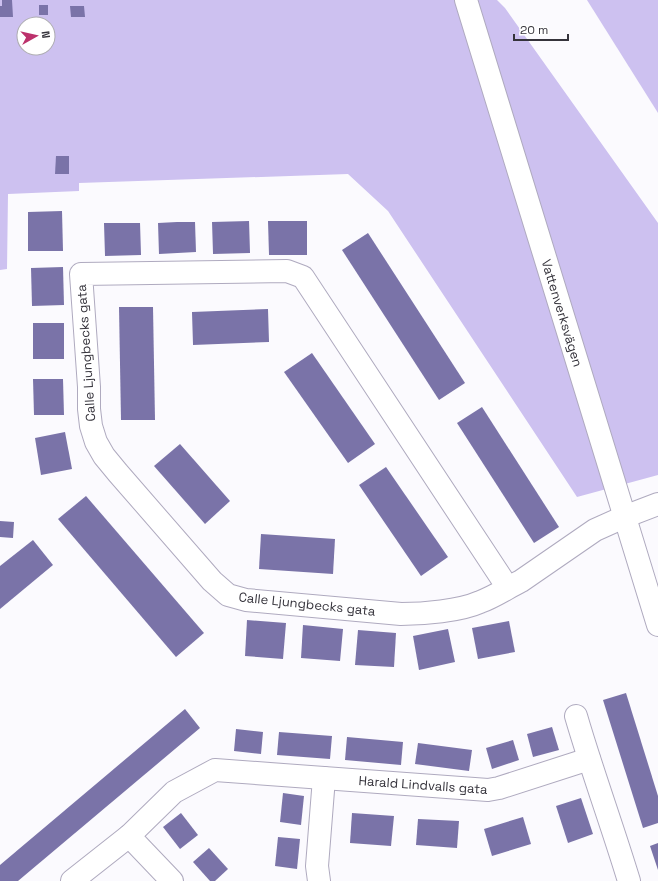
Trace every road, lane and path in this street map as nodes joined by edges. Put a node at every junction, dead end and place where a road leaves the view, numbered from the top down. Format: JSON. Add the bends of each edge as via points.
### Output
{"nodes":[{"id":1,"x":466,"y":0,"type":"edge"},
{"id":2,"x":658,"y":504,"type":"edge"},
{"id":3,"x":624,"y":517,"type":"junction"},
{"id":4,"x":508,"y":588,"type":"junction"},
{"id":5,"x":658,"y":626,"type":"edge"},
{"id":6,"x":576,"y":716,"type":"dead end"},
{"id":7,"x":589,"y":759,"type":"junction"},
{"id":8,"x":324,"y":778,"type":"junction"},
{"id":9,"x":129,"y":836,"type":"junction"},
{"id":10,"x":72,"y":881,"type":"edge"},
{"id":11,"x":172,"y":881,"type":"edge"},
{"id":12,"x":319,"y":881,"type":"edge"},
{"id":13,"x":629,"y":881,"type":"edge"}],
"edges":[{"from":1,"to":3,"type":"street","name":"Vattenverksvägen"},
{"from":2,"to":3,"type":"street","name":"Calle Ljungbecks gata"},
{"from":3,"to":4,"type":"street","name":"Calle Ljungbecks gata","via":[[595,530]]},
{"from":3,"to":5,"type":"street","name":"Vattenverksvägen"},
{"from":4,"to":4,"type":"street","name":"Calle Ljungbecks gata","via":[[468,606],[412,614],[246,600],[228,595],[198,566],[104,456],[96,442],[90,415],[81,274],[287,271],[303,277]]},
{"from":6,"to":7,"type":"street"},
{"from":7,"to":8,"type":"street","name":"Harald Lindvalls gata","via":[[488,790]]},
{"from":7,"to":13,"type":"street"},
{"from":8,"to":9,"type":"street","name":"Harald Lindvalls gata","via":[[215,770],[174,792]]},
{"from":8,"to":12,"type":"street","via":[[317,866]]},
{"from":9,"to":10,"type":"street"},
{"from":9,"to":11,"type":"street"}]}
